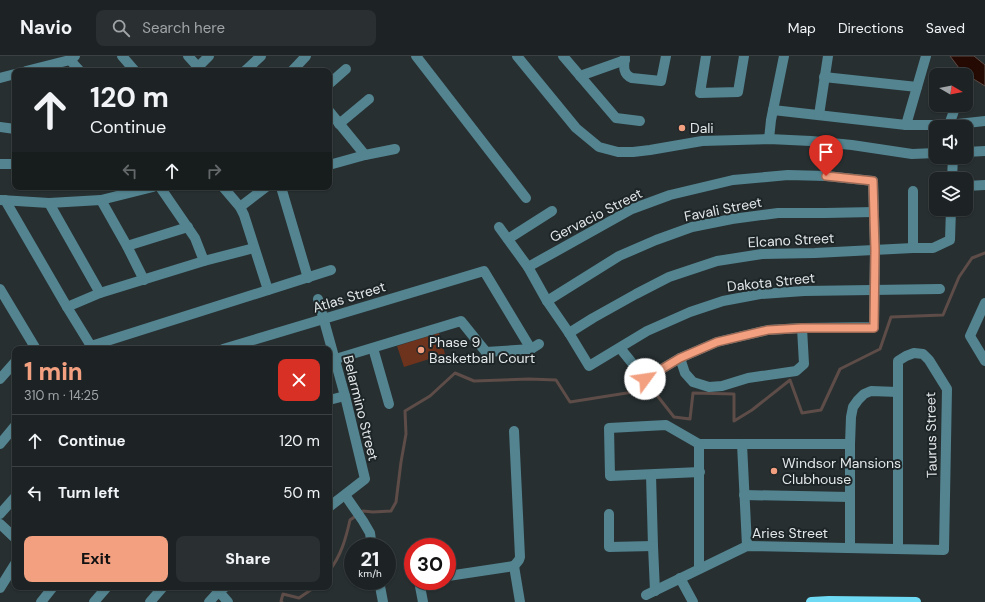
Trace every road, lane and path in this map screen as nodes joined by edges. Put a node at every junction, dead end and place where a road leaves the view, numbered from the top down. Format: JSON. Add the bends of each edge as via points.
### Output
{"nodes":[{"id":1,"x":122,"y":56,"type":"edge"},
{"id":2,"x":188,"y":56,"type":"edge"},
{"id":3,"x":209,"y":56,"type":"edge"},
{"id":4,"x":261,"y":56,"type":"edge"},
{"id":5,"x":306,"y":56,"type":"edge"},
{"id":6,"x":416,"y":56,"type":"edge"},
{"id":7,"x":517,"y":56,"type":"edge"},
{"id":8,"x":563,"y":56,"type":"edge"},
{"id":9,"x":666,"y":56,"type":"edge"},
{"id":10,"x":706,"y":56,"type":"edge"},
{"id":11,"x":744,"y":56,"type":"edge"},
{"id":12,"x":784,"y":56,"type":"edge"},
{"id":13,"x":828,"y":56,"type":"edge"},
{"id":14,"x":926,"y":56,"type":"edge"},
{"id":15,"x":73,"y":58,"type":"edge"},
{"id":16,"x":625,"y":58,"type":"edge"},
{"id":17,"x":37,"y":68,"type":"edge"},
{"id":18,"x":78,"y":68,"type":"edge"},
{"id":19,"x":132,"y":68,"type":"edge"},
{"id":20,"x":248,"y":68,"type":"edge"},
{"id":21,"x":296,"y":68,"type":"edge"},
{"id":22,"x":346,"y":69,"type":"dead end"},
{"id":23,"x":12,"y":75,"type":"edge"},
{"id":24,"x":580,"y":76,"type":"junction"},
{"id":25,"x":824,"y":77,"type":"junction"},
{"id":26,"x":0,"y":78,"type":"edge"},
{"id":27,"x":332,"y":81,"type":"edge"},
{"id":28,"x":917,"y":87,"type":"junction"},
{"id":29,"x":369,"y":99,"type":"dead end"},
{"id":30,"x":773,"y":110,"type":"junction"},
{"id":31,"x":332,"y":115,"type":"edge"},
{"id":32,"x":819,"y":115,"type":"junction"},
{"id":33,"x":640,"y":121,"type":"dead end"},
{"id":34,"x":985,"y":121,"type":"edge"},
{"id":35,"x":973,"y":122,"type":"edge"},
{"id":36,"x":340,"y":124,"type":"junction"},
{"id":37,"x":906,"y":125,"type":"junction"},
{"id":38,"x":929,"y":125,"type":"edge"},
{"id":39,"x":0,"y":127,"type":"edge"},
{"id":40,"x":12,"y":129,"type":"edge"},
{"id":41,"x":769,"y":139,"type":"junction"},
{"id":42,"x":395,"y":149,"type":"dead end"},
{"id":43,"x":985,"y":151,"type":"edge"},
{"id":44,"x":973,"y":152,"type":"edge"},
{"id":45,"x":929,"y":154,"type":"edge"},
{"id":46,"x":365,"y":155,"type":"junction"},
{"id":47,"x":0,"y":164,"type":"edge"},
{"id":48,"x":12,"y":164,"type":"edge"},
{"id":49,"x":332,"y":164,"type":"edge"},
{"id":50,"x":985,"y":185,"type":"edge"},
{"id":51,"x":973,"y":186,"type":"edge"},
{"id":52,"x":141,"y":190,"type":"edge"},
{"id":53,"x":162,"y":190,"type":"edge"},
{"id":54,"x":226,"y":190,"type":"edge"},
{"id":55,"x":262,"y":190,"type":"edge"},
{"id":56,"x":282,"y":190,"type":"edge"},
{"id":57,"x":913,"y":191,"type":"dead end"},
{"id":58,"x":526,"y":198,"type":"dead end"},
{"id":59,"x":2,"y":200,"type":"edge"},
{"id":60,"x":101,"y":200,"type":"junction"},
{"id":61,"x":49,"y":203,"type":"junction"},
{"id":62,"x":240,"y":207,"type":"junction"},
{"id":63,"x":552,"y":211,"type":"dead end"},
{"id":64,"x":874,"y":212,"type":"junction"},
{"id":65,"x":951,"y":216,"type":"edge"},
{"id":66,"x":188,"y":227,"type":"junction"},
{"id":67,"x":499,"y":227,"type":"dead end"},
{"id":68,"x":508,"y":239,"type":"junction"},
{"id":69,"x":127,"y":246,"type":"junction"},
{"id":70,"x":254,"y":248,"type":"junction"},
{"id":71,"x":913,"y":248,"type":"junction"},
{"id":72,"x":875,"y":250,"type":"junction"},
{"id":73,"x":204,"y":261,"type":"junction"},
{"id":74,"x":528,"y":267,"type":"junction"},
{"id":75,"x":331,"y":270,"type":"dead end"},
{"id":76,"x":308,"y":278,"type":"junction"},
{"id":77,"x":144,"y":280,"type":"junction"},
{"id":78,"x":0,"y":289,"type":"edge"},
{"id":79,"x":940,"y":289,"type":"dead end"},
{"id":80,"x":268,"y":290,"type":"junction"},
{"id":81,"x":875,"y":290,"type":"junction"},
{"id":82,"x":100,"y":293,"type":"junction"},
{"id":83,"x":318,"y":299,"type":"dead end"},
{"id":84,"x":547,"y":301,"type":"junction"},
{"id":85,"x":985,"y":303,"type":"edge"},
{"id":86,"x":67,"y":307,"type":"junction"},
{"id":87,"x":324,"y":319,"type":"junction"},
{"id":88,"x":802,"y":328,"type":"junction"},
{"id":89,"x":569,"y":333,"type":"junction"},
{"id":90,"x":31,"y":346,"type":"edge"},
{"id":91,"x":91,"y":346,"type":"edge"},
{"id":92,"x":98,"y":346,"type":"edge"},
{"id":93,"x":233,"y":346,"type":"edge"},
{"id":94,"x":329,"y":346,"type":"edge"},
{"id":95,"x":373,"y":348,"type":"junction"},
{"id":96,"x":620,"y":348,"type":"junction"},
{"id":97,"x":680,"y":358,"type":"junction"},
{"id":98,"x":332,"y":360,"type":"edge"},
{"id":99,"x":985,"y":361,"type":"edge"},
{"id":100,"x":12,"y":365,"type":"edge"},
{"id":101,"x":0,"y":378,"type":"edge"},
{"id":102,"x":898,"y":392,"type":"junction"},
{"id":103,"x":345,"y":396,"type":"junction"},
{"id":104,"x":332,"y":399,"type":"edge"},
{"id":105,"x":389,"y":404,"type":"dead end"},
{"id":106,"x":12,"y":430,"type":"edge"},
{"id":107,"x":514,"y":431,"type":"dead end"},
{"id":108,"x":0,"y":444,"type":"edge"},
{"id":109,"x":699,"y":444,"type":"junction"},
{"id":110,"x":742,"y":444,"type":"junction"},
{"id":111,"x":850,"y":444,"type":"junction"},
{"id":112,"x":700,"y":472,"type":"junction"},
{"id":113,"x":651,"y":475,"type":"junction"},
{"id":114,"x":345,"y":495,"type":"junction"},
{"id":115,"x":744,"y":495,"type":"junction"},
{"id":116,"x":850,"y":497,"type":"junction"},
{"id":117,"x":12,"y":500,"type":"edge"},
{"id":118,"x":332,"y":505,"type":"edge"},
{"id":119,"x":0,"y":514,"type":"edge"},
{"id":120,"x":609,"y":514,"type":"dead end"},
{"id":121,"x":0,"y":524,"type":"edge"},
{"id":122,"x":12,"y":535,"type":"edge"},
{"id":123,"x":371,"y":538,"type":"edge"},
{"id":124,"x":653,"y":546,"type":"junction"},
{"id":125,"x":747,"y":546,"type":"junction"},
{"id":126,"x":850,"y":548,"type":"junction"},
{"id":127,"x":898,"y":549,"type":"junction"},
{"id":128,"x":944,"y":550,"type":"joint"},
{"id":129,"x":514,"y":566,"type":"junction"},
{"id":130,"x":12,"y":569,"type":"edge"},
{"id":131,"x":699,"y":569,"type":"junction"},
{"id":132,"x":456,"y":575,"type":"edge"},
{"id":133,"x":680,"y":578,"type":"junction"},
{"id":134,"x":0,"y":588,"type":"edge"},
{"id":135,"x":51,"y":590,"type":"edge"},
{"id":136,"x":104,"y":590,"type":"edge"},
{"id":137,"x":160,"y":590,"type":"edge"},
{"id":138,"x":219,"y":590,"type":"edge"},
{"id":139,"x":221,"y":590,"type":"edge"},
{"id":140,"x":381,"y":590,"type":"edge"},
{"id":141,"x":421,"y":590,"type":"edge"},
{"id":142,"x":843,"y":601,"type":"edge"},
{"id":143,"x":41,"y":602,"type":"edge"},
{"id":144,"x":94,"y":602,"type":"edge"},
{"id":145,"x":150,"y":602,"type":"edge"},
{"id":146,"x":210,"y":602,"type":"edge"},
{"id":147,"x":228,"y":602,"type":"edge"},
{"id":148,"x":383,"y":602,"type":"edge"},
{"id":149,"x":423,"y":602,"type":"edge"},
{"id":150,"x":520,"y":602,"type":"edge"},
{"id":151,"x":693,"y":602,"type":"edge"},
{"id":152,"x":811,"y":602,"type":"edge"},
{"id":153,"x":916,"y":602,"type":"edge"}],
"edges":[{"from":1,"to":19,"type":"street"},
{"from":2,"to":3,"type":"street","via":[[198,67]]},
{"from":4,"to":20,"type":"street"},
{"from":5,"to":21,"type":"street"},
{"from":6,"to":58,"type":"street"},
{"from":7,"to":41,"type":"street","via":[[576,128],[599,146],[618,152],[633,152],[702,141]]},
{"from":8,"to":24,"type":"street"},
{"from":9,"to":16,"type":"street","via":[[661,81],[627,76]]},
{"from":10,"to":11,"type":"street","via":[[700,93],[738,92]]},
{"from":12,"to":30,"type":"street"},
{"from":13,"to":25,"type":"street"},
{"from":14,"to":28,"type":"street"},
{"from":15,"to":17,"type":"street"},
{"from":15,"to":18,"type":"street"},
{"from":16,"to":24,"type":"street"},
{"from":22,"to":27,"type":"street"},
{"from":23,"to":26,"type":"street"},
{"from":24,"to":33,"type":"street","via":[[616,118]]},
{"from":25,"to":28,"type":"street"},
{"from":25,"to":32,"type":"street"},
{"from":28,"to":37,"type":"street"},
{"from":29,"to":36,"type":"street"},
{"from":30,"to":32,"type":"street"},
{"from":30,"to":41,"type":"street"},
{"from":31,"to":36,"type":"street"},
{"from":32,"to":37,"type":"street"},
{"from":34,"to":35,"type":"street"},
{"from":36,"to":46,"type":"street"},
{"from":37,"to":38,"type":"street"},
{"from":39,"to":40,"type":"street"},
{"from":41,"to":45,"type":"street"},
{"from":42,"to":46,"type":"street"},
{"from":43,"to":44,"type":"street"},
{"from":46,"to":49,"type":"street"},
{"from":47,"to":48,"type":"street"},
{"from":50,"to":51,"type":"street"},
{"from":52,"to":60,"type":"street"},
{"from":53,"to":66,"type":"street"},
{"from":54,"to":62,"type":"street"},
{"from":55,"to":62,"type":"street"},
{"from":56,"to":76,"type":"street"},
{"from":57,"to":71,"type":"street"},
{"from":59,"to":61,"type":"street"},
{"from":59,"to":86,"type":"street"},
{"from":60,"to":61,"type":"street"},
{"from":60,"to":69,"type":"street"},
{"from":61,"to":82,"type":"street"},
{"from":62,"to":70,"type":"street"},
{"from":63,"to":68,"type":"street"},
{"from":64,"to":72,"type":"street","name":"Gervacio Street"},
{"from":64,"to":74,"type":"street","name":"Gervacio Street","via":[[873,181],[788,175],[733,180],[670,195],[632,209]]},
{"from":64,"to":84,"type":"street","name":"Favali Street","via":[[778,213],[692,226],[619,256]]},
{"from":65,"to":71,"type":"street","name":"Elcano Street","via":[[950,240],[933,248]]},
{"from":66,"to":69,"type":"street"},
{"from":66,"to":73,"type":"street"},
{"from":67,"to":68,"type":"street"},
{"from":68,"to":74,"type":"street"},
{"from":69,"to":77,"type":"street"},
{"from":70,"to":73,"type":"street"},
{"from":70,"to":80,"type":"street"},
{"from":71,"to":72,"type":"street","name":"Elcano Street"},
{"from":72,"to":81,"type":"street","name":"Gervacio Street"},
{"from":72,"to":89,"type":"street","name":"Elcano Street","via":[[762,254],[717,262],[670,277]]},
{"from":73,"to":77,"type":"street"},
{"from":74,"to":84,"type":"street"},
{"from":75,"to":76,"type":"street"},
{"from":76,"to":80,"type":"street"},
{"from":77,"to":82,"type":"street"},
{"from":78,"to":90,"type":"street"},
{"from":79,"to":81,"type":"street","name":"Dakota Street"},
{"from":80,"to":92,"type":"street"},
{"from":81,"to":88,"type":"street","name":"Gervacio Street","via":[[874,328]]},
{"from":81,"to":96,"type":"street","name":"Dakota Street","via":[[760,294],[723,301],[646,331]]},
{"from":82,"to":86,"type":"street"},
{"from":83,"to":87,"type":"street","name":"Belarmino Street"},
{"from":84,"to":89,"type":"street"},
{"from":85,"to":99,"type":"street","via":[[970,336]]},
{"from":86,"to":91,"type":"street"},
{"from":87,"to":93,"type":"street","name":"Atlas Street"},
{"from":87,"to":94,"type":"street","name":"Belarmino Street"},
{"from":87,"to":95,"type":"street","name":"Atlas Street","via":[[484,271],[535,347],[486,352],[461,321]]},
{"from":88,"to":97,"type":"street","via":[[768,330],[717,342]]},
{"from":88,"to":97,"type":"street","via":[[804,364],[796,371],[708,387],[693,382],[685,373]]},
{"from":89,"to":96,"type":"street","name":"Dakota Street","via":[[589,366]]},
{"from":95,"to":98,"type":"street"},
{"from":95,"to":105,"type":"street"},
{"from":96,"to":97,"type":"street","via":[[645,379]]},
{"from":98,"to":103,"type":"street","name":"Belarmino Street"},
{"from":100,"to":101,"type":"street"},
{"from":102,"to":111,"type":"street","via":[[871,392],[858,400],[851,417]]},
{"from":102,"to":127,"type":"street"},
{"from":102,"to":128,"type":"street","name":"Taurus Street","via":[[898,361],[914,353],[923,354],[929,360],[947,389]]},
{"from":103,"to":104,"type":"street"},
{"from":103,"to":114,"type":"street","name":"Belarmino Street","via":[[365,479]]},
{"from":106,"to":108,"type":"street"},
{"from":107,"to":129,"type":"street","via":[[520,557]]},
{"from":109,"to":110,"type":"street"},
{"from":109,"to":112,"type":"street"},
{"from":109,"to":113,"type":"street","via":[[666,425],[609,428],[610,476]]},
{"from":110,"to":111,"type":"street"},
{"from":110,"to":115,"type":"street"},
{"from":111,"to":116,"type":"street"},
{"from":112,"to":113,"type":"street"},
{"from":112,"to":131,"type":"street"},
{"from":113,"to":124,"type":"street"},
{"from":114,"to":118,"type":"street","name":"Belarmino Street"},
{"from":114,"to":123,"type":"street","via":[[364,521]]},
{"from":115,"to":116,"type":"street"},
{"from":115,"to":125,"type":"street"},
{"from":116,"to":126,"type":"street"},
{"from":117,"to":119,"type":"street"},
{"from":120,"to":124,"type":"street","via":[[609,547]]},
{"from":121,"to":122,"type":"street"},
{"from":124,"to":133,"type":"street","name":"Aries Street","via":[[651,593]]},
{"from":125,"to":126,"type":"street","name":"Aries Street"},
{"from":125,"to":131,"type":"street","name":"Aries Street"},
{"from":126,"to":127,"type":"street","name":"Aries Street"},
{"from":127,"to":128,"type":"street","name":"Aries Street"},
{"from":129,"to":132,"type":"street"},
{"from":129,"to":150,"type":"street"},
{"from":130,"to":134,"type":"street"},
{"from":131,"to":133,"type":"street","name":"Aries Street"},
{"from":133,"to":151,"type":"street"},
{"from":135,"to":143,"type":"street"},
{"from":136,"to":144,"type":"street"},
{"from":137,"to":145,"type":"street"},
{"from":138,"to":146,"type":"street"},
{"from":139,"to":147,"type":"street"},
{"from":140,"to":148,"type":"street"},
{"from":141,"to":149,"type":"street"},
{"from":142,"to":152,"type":"main road"},
{"from":142,"to":153,"type":"main road"}]}
